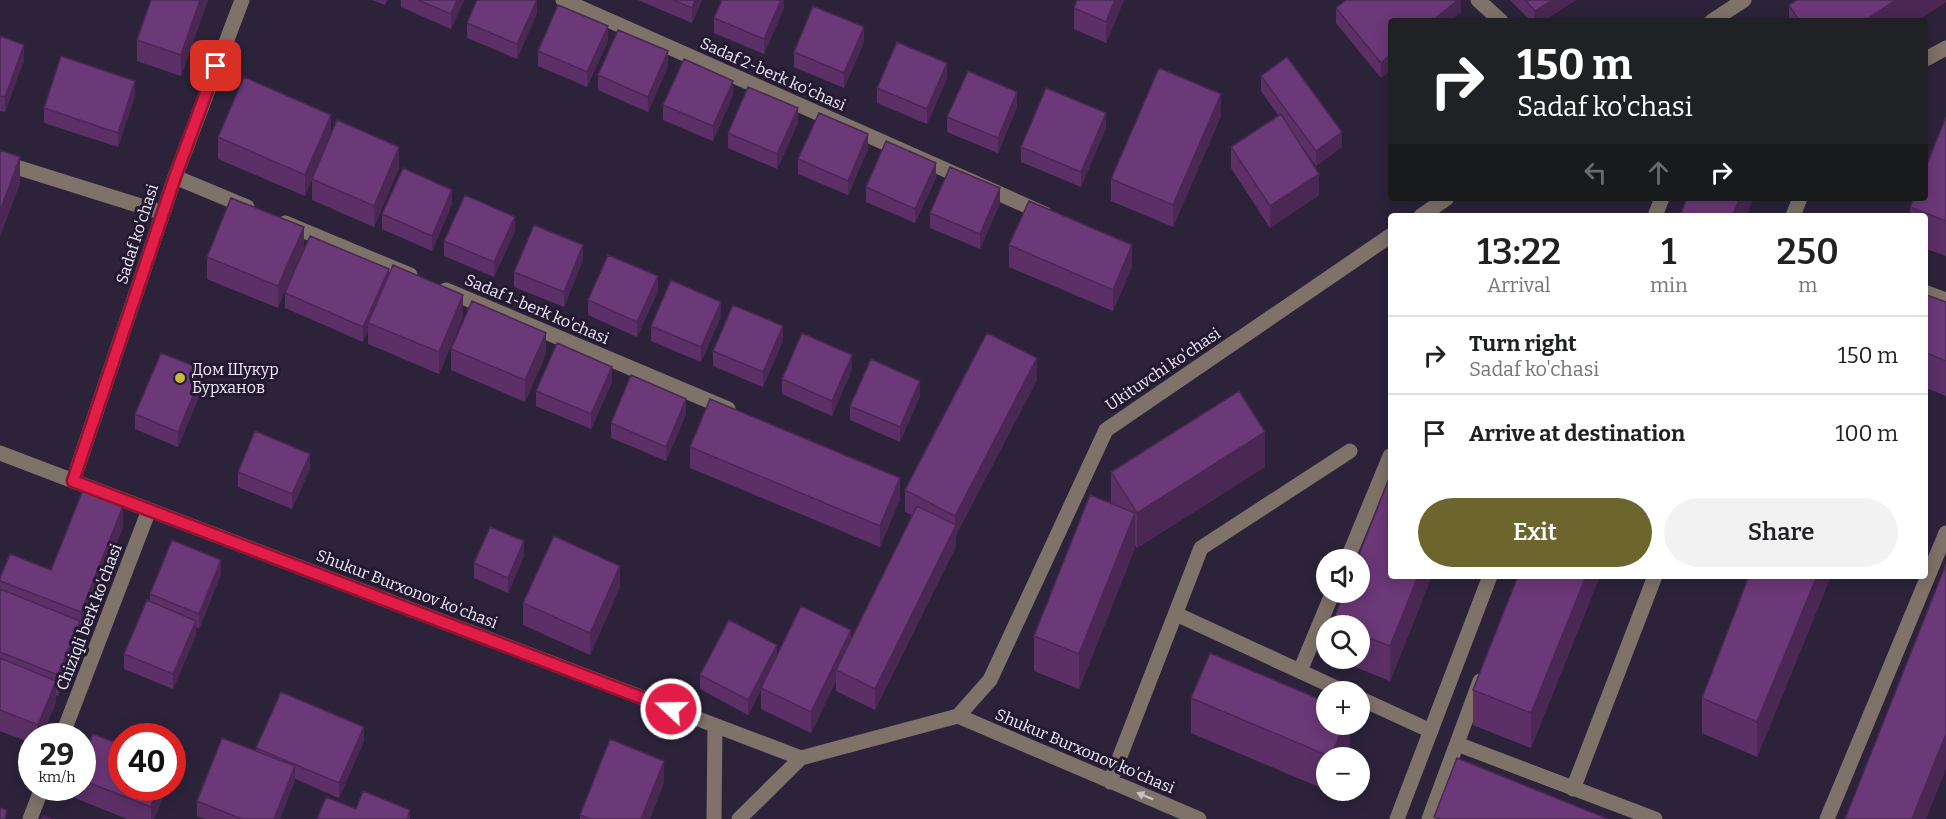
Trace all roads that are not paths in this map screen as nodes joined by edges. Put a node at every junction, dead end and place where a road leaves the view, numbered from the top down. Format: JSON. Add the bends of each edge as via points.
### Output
{"nodes":[{"id":1,"x":242,"y":0,"type":"edge"},
{"id":2,"x":562,"y":0,"type":"edge"},
{"id":3,"x":1478,"y":0,"type":"edge"},
{"id":4,"x":1735,"y":9,"type":"edge"},
{"id":5,"x":1498,"y":18,"type":"edge"},
{"id":6,"x":1718,"y":18,"type":"edge"},
{"id":7,"x":1946,"y":48,"type":"edge"},
{"id":8,"x":1928,"y":58,"type":"edge"},
{"id":9,"x":0,"y":162,"type":"edge"},
{"id":10,"x":175,"y":177,"type":"junction"},
{"id":11,"x":1442,"y":201,"type":"edge"},
{"id":12,"x":163,"y":213,"type":"junction"},
{"id":13,"x":1424,"y":213,"type":"edge"},
{"id":14,"x":1058,"y":219,"type":"edge"},
{"id":15,"x":1388,"y":237,"type":"edge"},
{"id":16,"x":1928,"y":293,"type":"edge"},
{"id":17,"x":1946,"y":300,"type":"edge"},
{"id":18,"x":742,"y":415,"type":"edge"},
{"id":19,"x":1350,"y":451,"type":"dead end"},
{"id":20,"x":0,"y":453,"type":"edge"},
{"id":21,"x":1388,"y":461,"type":"edge"},
{"id":22,"x":73,"y":481,"type":"junction"},
{"id":23,"x":149,"y":510,"type":"junction"},
{"id":24,"x":1946,"y":533,"type":"edge"},
{"id":25,"x":1352,"y":549,"type":"edge"},
{"id":26,"x":1928,"y":576,"type":"edge"},
{"id":27,"x":1489,"y":579,"type":"edge"},
{"id":28,"x":1654,"y":579,"type":"edge"},
{"id":29,"x":1927,"y":579,"type":"edge"},
{"id":30,"x":1328,"y":603,"type":"edge"},
{"id":31,"x":1176,"y":614,"type":"junction"},
{"id":32,"x":1486,"y":666,"type":"edge"},
{"id":33,"x":1300,"y":671,"type":"junction"},
{"id":34,"x":1321,"y":681,"type":"edge"},
{"id":35,"x":1370,"y":703,"type":"edge"},
{"id":36,"x":958,"y":716,"type":"junction"},
{"id":37,"x":67,"y":723,"type":"edge"},
{"id":38,"x":715,"y":726,"type":"junction"},
{"id":39,"x":1431,"y":731,"type":"junction"},
{"id":40,"x":1457,"y":744,"type":"junction"},
{"id":41,"x":801,"y":758,"type":"junction"},
{"id":42,"x":1110,"y":782,"type":"junction"},
{"id":43,"x":1573,"y":789,"type":"junction"},
{"id":44,"x":37,"y":801,"type":"edge"},
{"id":45,"x":30,"y":819,"type":"edge"},
{"id":46,"x":714,"y":819,"type":"edge"},
{"id":47,"x":739,"y":819,"type":"edge"},
{"id":48,"x":1199,"y":819,"type":"edge"},
{"id":49,"x":1397,"y":819,"type":"edge"},
{"id":50,"x":1429,"y":819,"type":"edge"},
{"id":51,"x":1655,"y":819,"type":"edge"},
{"id":52,"x":1827,"y":819,"type":"edge"}],
"edges":[{"from":1,"to":10,"type":"street","name":"Sadaf ko'chasi"},
{"from":2,"to":14,"type":"street","name":"Sadaf 2-berk ko'chasi"},
{"from":3,"to":5,"type":"street"},
{"from":4,"to":6,"type":"street"},
{"from":7,"to":8,"type":"street"},
{"from":9,"to":12,"type":"street"},
{"from":10,"to":12,"type":"street","name":"Sadaf ko'chasi"},
{"from":10,"to":18,"type":"street","name":"Sadaf 1-berk ko'chasi"},
{"from":11,"to":13,"type":"street"},
{"from":12,"to":22,"type":"street","name":"Sadaf ko'chasi"},
{"from":15,"to":36,"type":"street","name":"Ukituvchi ko'chasi","via":[[1106,429],[990,680]]},
{"from":16,"to":17,"type":"street"},
{"from":19,"to":31,"type":"street","via":[[1201,548]]},
{"from":20,"to":22,"type":"street","name":"Shukur Burxonov ko'chasi"},
{"from":21,"to":25,"type":"street"},
{"from":22,"to":23,"type":"street","name":"Shukur Burxonov ko'chasi"},
{"from":23,"to":37,"type":"street","name":"Chiziqli berk ko'chasi"},
{"from":23,"to":38,"type":"street","name":"Shukur Burxonov ko'chasi"},
{"from":24,"to":26,"type":"street"},
{"from":27,"to":39,"type":"street"},
{"from":28,"to":43,"type":"street"},
{"from":29,"to":52,"type":"street"},
{"from":30,"to":33,"type":"street"},
{"from":31,"to":33,"type":"street"},
{"from":31,"to":42,"type":"street"},
{"from":32,"to":40,"type":"street"},
{"from":33,"to":34,"type":"street"},
{"from":35,"to":39,"type":"street"},
{"from":36,"to":41,"type":"street"},
{"from":36,"to":42,"type":"street","name":"Shukur Burxonov ko'chasi"},
{"from":38,"to":41,"type":"street","name":"Shukur Burxonov ko'chasi"},
{"from":38,"to":46,"type":"street"},
{"from":39,"to":49,"type":"street"},
{"from":40,"to":43,"type":"street"},
{"from":40,"to":50,"type":"street"},
{"from":41,"to":47,"type":"street"},
{"from":48,"to":42,"type":"street","name":"Shukur Burxonov ko'chasi","one_way":true},
{"from":43,"to":51,"type":"street"},
{"from":44,"to":45,"type":"street"}]}
